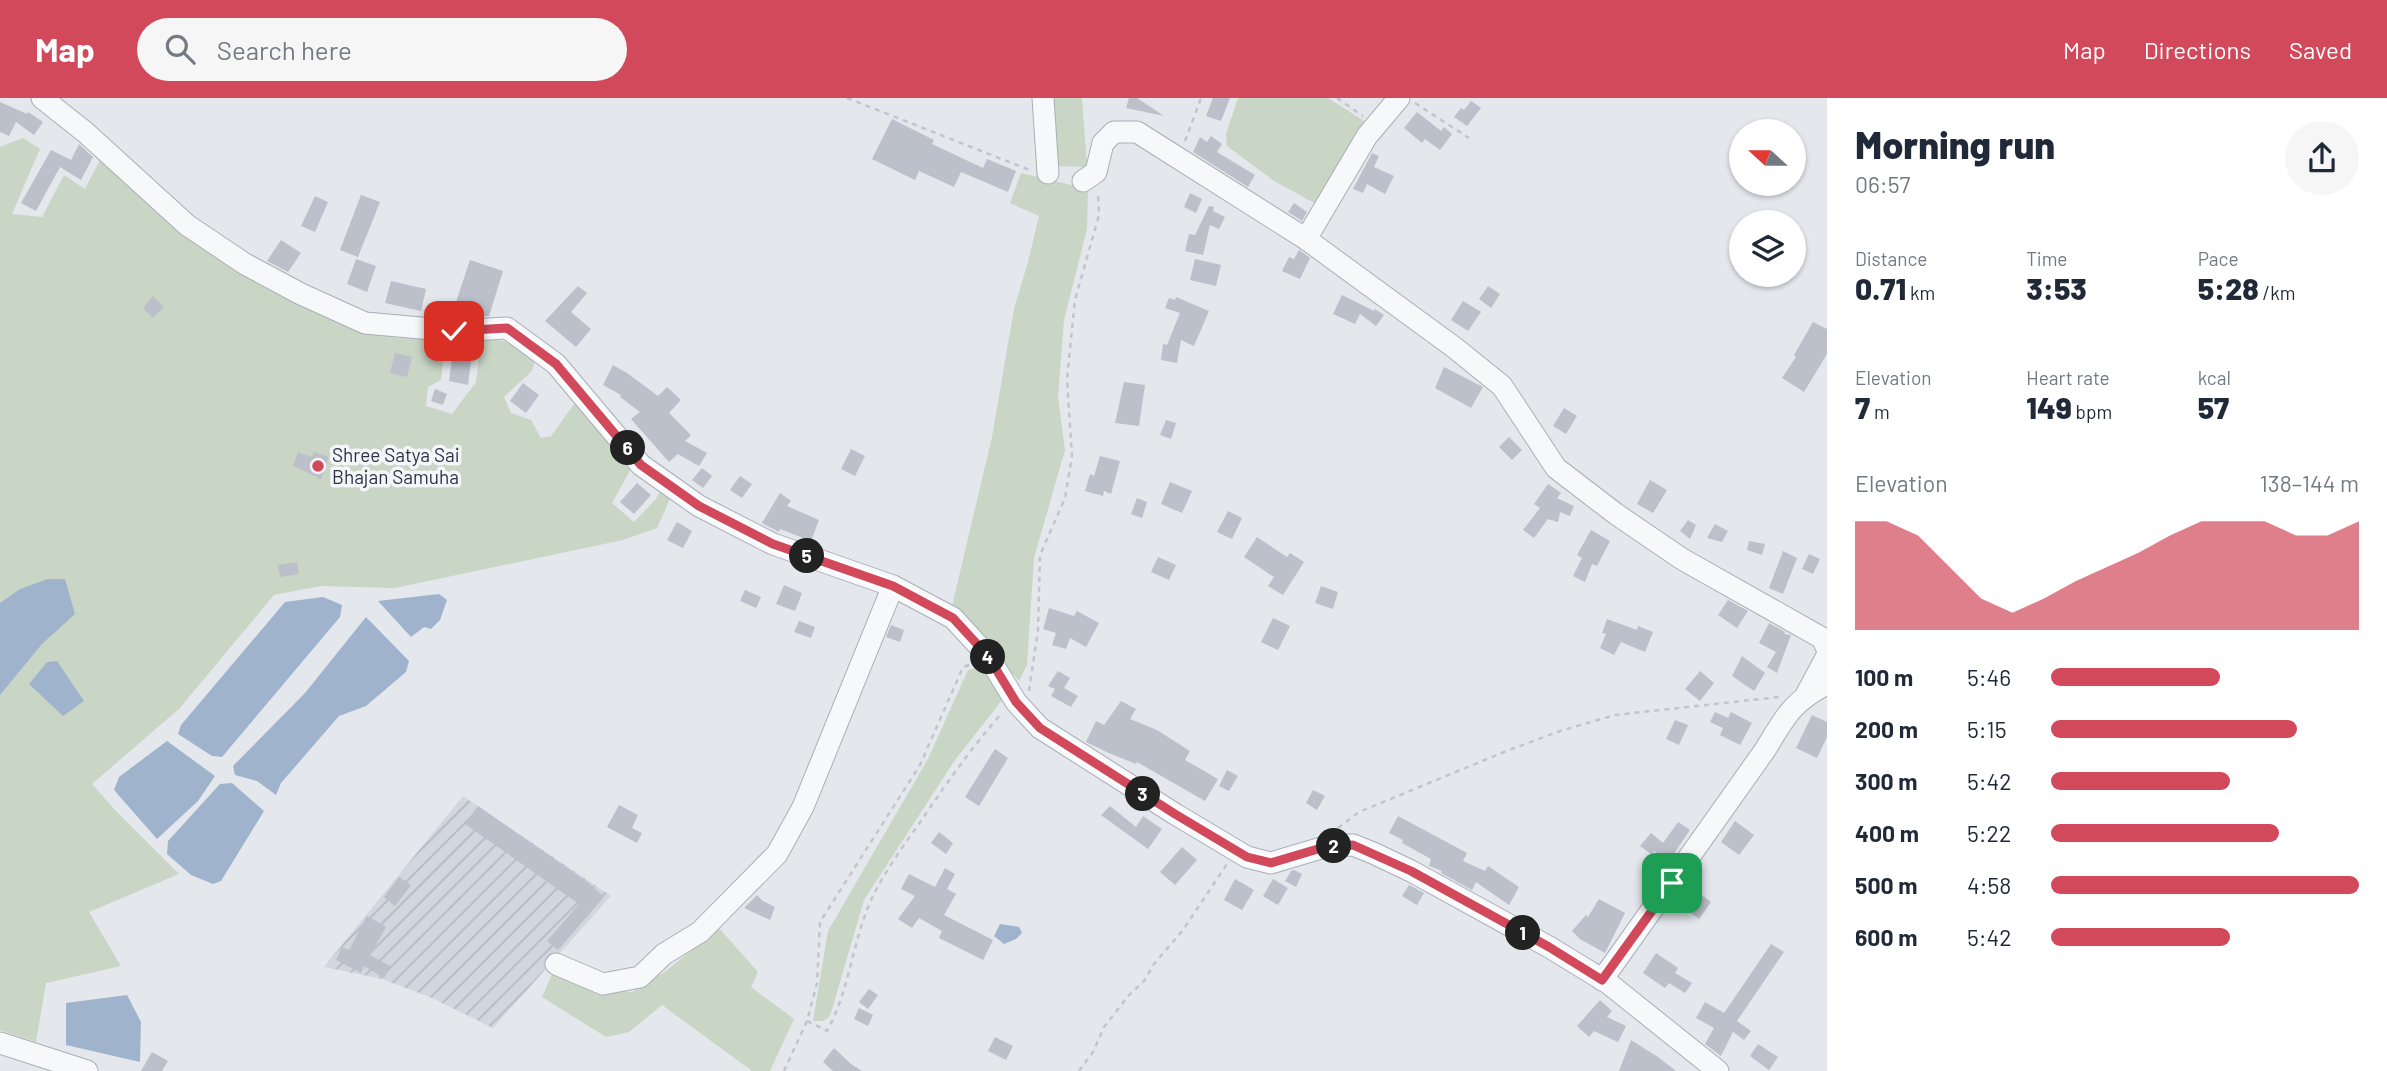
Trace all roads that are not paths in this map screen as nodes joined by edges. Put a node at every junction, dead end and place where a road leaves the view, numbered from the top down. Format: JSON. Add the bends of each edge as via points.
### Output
{"nodes":[{"id":1,"x":42,"y":98,"type":"edge"},
{"id":2,"x":1043,"y":98,"type":"edge"},
{"id":3,"x":1399,"y":98,"type":"edge"},
{"id":4,"x":1048,"y":173,"type":"road end"},
{"id":5,"x":1083,"y":181,"type":"road end"},
{"id":6,"x":1306,"y":239,"type":"junction"},
{"id":7,"x":893,"y":586,"type":"junction"},
{"id":8,"x":1827,"y":649,"type":"edge"},
{"id":9,"x":1827,"y":656,"type":"edge"},
{"id":10,"x":1827,"y":684,"type":"edge"},
{"id":11,"x":1807,"y":694,"type":"junction"},
{"id":12,"x":556,"y":964,"type":"dead end"},
{"id":13,"x":1602,"y":980,"type":"junction"},
{"id":14,"x":0,"y":1042,"type":"edge"},
{"id":15,"x":87,"y":1071,"type":"edge"},
{"id":16,"x":1718,"y":1071,"type":"edge"}],
"edges":[{"from":1,"to":7,"type":"street","via":[[187,225],[245,264],[365,323],[454,331],[507,328],[556,364],[641,465],[699,506],[773,544]]},
{"from":2,"to":4,"type":"street"},
{"from":3,"to":6,"type":"street","via":[[1367,136]]},
{"from":5,"to":6,"type":"street","via":[[1096,172],[1102,143],[1114,132],[1137,132]]},
{"from":6,"to":8,"type":"street","via":[[1502,386],[1556,468],[1682,559],[1822,638]]},
{"from":7,"to":12,"type":"street","via":[[803,807],[777,854],[700,932],[664,954],[640,977],[603,984]]},
{"from":7,"to":13,"type":"street","via":[[953,618],[988,656],[1015,701],[1040,728],[1247,857],[1271,863],[1328,846],[1353,845],[1398,865]]},
{"from":9,"to":11,"type":"street"},
{"from":10,"to":11,"type":"street"},
{"from":11,"to":13,"type":"street","via":[[1788,712]]},
{"from":13,"to":16,"type":"street"},
{"from":14,"to":15,"type":"street"}]}
